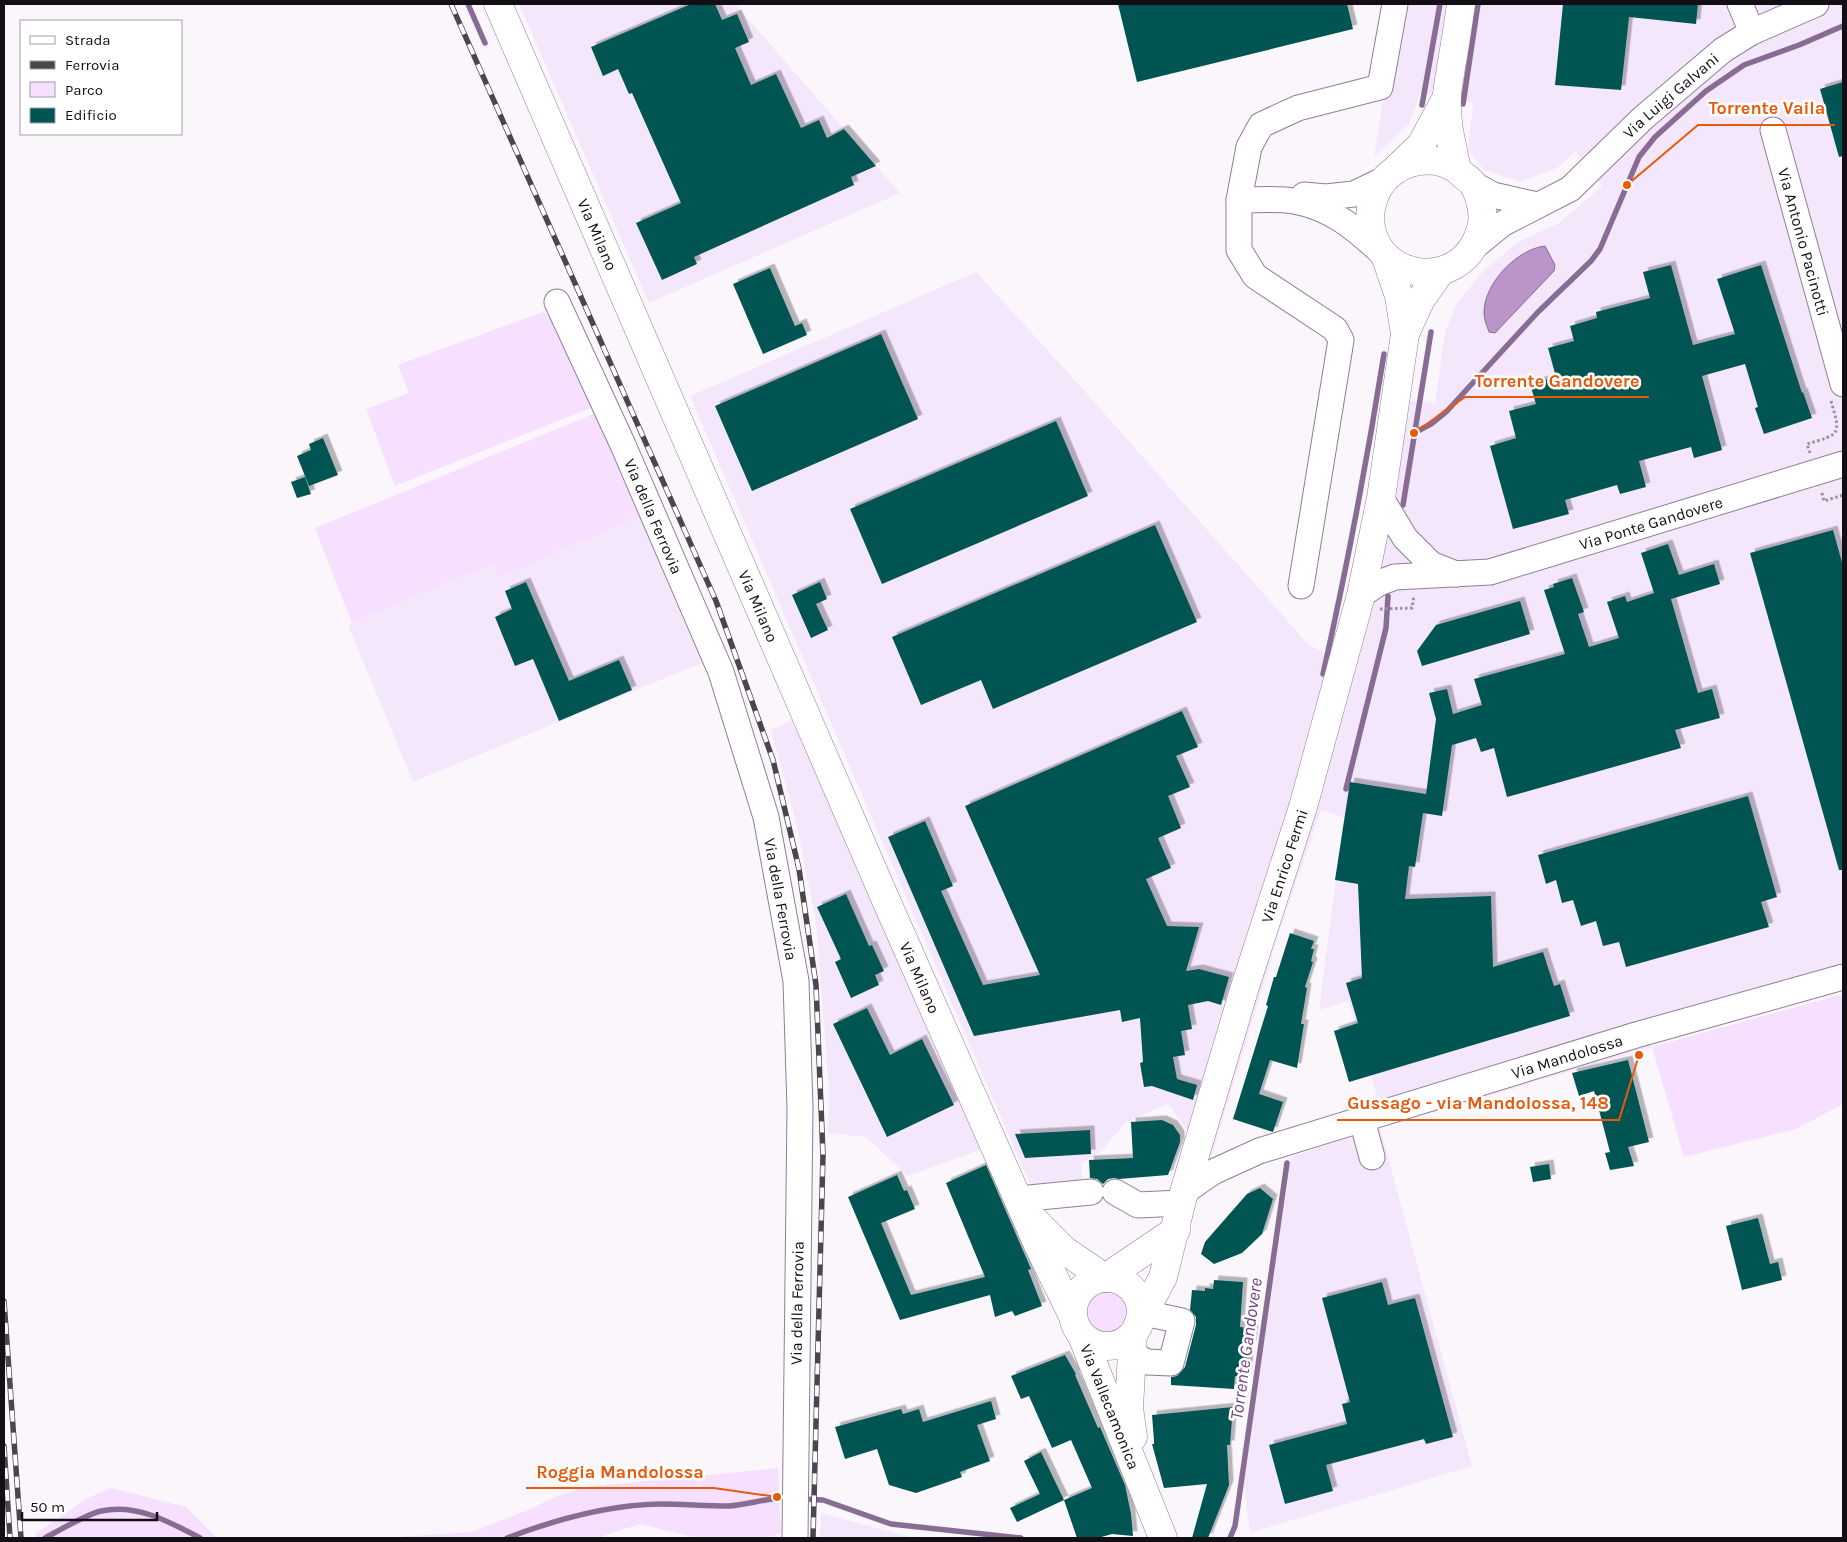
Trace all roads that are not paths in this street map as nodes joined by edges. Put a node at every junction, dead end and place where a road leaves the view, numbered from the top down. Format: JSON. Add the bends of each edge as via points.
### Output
{"nodes":[{"id":1,"x":498,"y":4,"type":"edge"},
{"id":2,"x":1395,"y":4,"type":"edge"},
{"id":3,"x":1461,"y":4,"type":"edge"},
{"id":4,"x":1740,"y":4,"type":"edge"},
{"id":5,"x":1816,"y":4,"type":"edge"},
{"id":6,"x":1752,"y":32,"type":"junction"},
{"id":7,"x":1447,"y":97,"type":"junction"},
{"id":8,"x":1773,"y":130,"type":"dead end"},
{"id":9,"x":1244,"y":173,"type":"junction"},
{"id":10,"x":1390,"y":174,"type":"junction"},
{"id":11,"x":1465,"y":177,"type":"junction"},
{"id":12,"x":1240,"y":200,"type":"junction"},
{"id":13,"x":1537,"y":205,"type":"junction"},
{"id":14,"x":1475,"y":246,"type":"junction"},
{"id":15,"x":1385,"y":255,"type":"junction"},
{"id":16,"x":1441,"y":271,"type":"junction"},
{"id":17,"x":557,"y":302,"type":"dead end"},
{"id":18,"x":1405,"y":334,"type":"junction"},
{"id":19,"x":1837,"y":392,"type":"edge"},
{"id":20,"x":1843,"y":464,"type":"edge"},
{"id":21,"x":1381,"y":498,"type":"junction"},
{"id":22,"x":1458,"y":574,"type":"junction"},
{"id":23,"x":1301,"y":586,"type":"dead end"},
{"id":24,"x":1370,"y":602,"type":"junction"},
{"id":25,"x":1843,"y":977,"type":"edge"},
{"id":26,"x":1352,"y":1122,"type":"junction"},
{"id":27,"x":1372,"y":1157,"type":"dead end"},
{"id":28,"x":1091,"y":1192,"type":"dead end"},
{"id":29,"x":1115,"y":1192,"type":"dead end"},
{"id":30,"x":1183,"y":1197,"type":"junction"},
{"id":31,"x":1021,"y":1203,"type":"junction"},
{"id":32,"x":1176,"y":1230,"type":"junction"},
{"id":33,"x":1105,"y":1278,"type":"junction"},
{"id":34,"x":1078,"y":1326,"type":"junction"},
{"id":35,"x":1137,"y":1331,"type":"junction"},
{"id":36,"x":1140,"y":1478,"type":"junction"},
{"id":37,"x":795,"y":1532,"type":"edge"},
{"id":38,"x":1164,"y":1538,"type":"edge"}],
"edges":[{"from":1,"to":31,"type":"main road","name":"Via Milano","via":[[885,898]]},
{"from":2,"to":9,"type":"street","via":[[1380,87],[1298,108],[1261,125],[1250,147]]},
{"from":3,"to":7,"type":"main road"},
{"from":4,"to":6,"type":"street"},
{"from":5,"to":6,"type":"street","name":"Via Luigi Galvani"},
{"from":6,"to":13,"type":"street","name":"Via Luigi Galvani","via":[[1723,50],[1650,112],[1570,189]]},
{"from":7,"to":10,"type":"main road","via":[[1421,145]]},
{"from":7,"to":11,"type":"main road","via":[[1450,135]]},
{"from":8,"to":19,"type":"street","name":"Via Antonio Pacinotti"},
{"from":9,"to":10,"type":"street","via":[[1265,190],[1326,198],[1354,194]]},
{"from":9,"to":12,"type":"street"},
{"from":10,"to":11,"type":"main road","via":[[1418,160],[1438,161]]},
{"from":10,"to":15,"type":"main road","via":[[1372,198],[1370,218],[1374,238]]},
{"from":11,"to":13,"type":"street","via":[[1493,195]]},
{"from":11,"to":14,"type":"main road","via":[[1481,204],[1482,226]]},
{"from":12,"to":15,"type":"street","via":[[1294,201],[1330,212],[1353,226]]},
{"from":12,"to":23,"type":"street","via":[[1239,250],[1255,276],[1335,328],[1341,340]]},
{"from":13,"to":14,"type":"street","name":"Via Luigi Galvani","via":[[1502,224]]},
{"from":14,"to":16,"type":"main road","via":[[1460,262]]},
{"from":15,"to":16,"type":"main road","via":[[1402,267],[1421,273]]},
{"from":15,"to":18,"type":"main road","via":[[1399,296]]},
{"from":16,"to":18,"type":"main road","via":[[1421,298]]},
{"from":17,"to":37,"type":"street","name":"Via della Ferrovia","via":[[721,672],[766,817],[796,981],[800,1108]]},
{"from":18,"to":21,"type":"main road","name":"Via Enrico Fermi"},
{"from":20,"to":22,"type":"street","name":"Via Ponte Gandovere","via":[[1490,572]]},
{"from":21,"to":22,"type":"street","name":"Via Ponte Gandovere","via":[[1405,538],[1431,564]]},
{"from":21,"to":24,"type":"main road","name":"Via Enrico Fermi"},
{"from":22,"to":24,"type":"street","name":"Via Ponte Gandovere","via":[[1395,577],[1379,583]]},
{"from":24,"to":30,"type":"main road","name":"Via Enrico Fermi","via":[[1244,990]]},
{"from":25,"to":26,"type":"street","name":"Via Mandolossa"},
{"from":26,"to":27,"type":"street"},
{"from":26,"to":30,"type":"street","name":"Via Mandolossa","via":[[1240,1158],[1213,1172]]},
{"from":28,"to":31,"type":"street"},
{"from":29,"to":30,"type":"street","via":[[1138,1205]]},
{"from":30,"to":32,"type":"main road","name":"Via Enrico Fermi"},
{"from":31,"to":33,"type":"main road","name":"Via Milano","via":[[1064,1250]]},
{"from":31,"to":34,"type":"main road","name":"Via Milano"},
{"from":32,"to":33,"type":"main road"},
{"from":32,"to":35,"type":"main road","name":"Via Enrico Fermi","via":[[1163,1277]]},
{"from":33,"to":34,"type":"main road","via":[[1084,1286],[1077,1295],[1073,1305]]},
{"from":33,"to":35,"type":"main road","via":[[1121,1282],[1134,1292],[1141,1313]]},
{"from":34,"to":35,"type":"main road","via":[[1092,1343],[1108,1346],[1124,1341]]},
{"from":34,"to":36,"type":"main road","name":"Via Vallecamonica"},
{"from":35,"to":36,"type":"main road","name":"Via Vallecamonica","via":[[1129,1411]]},
{"from":36,"to":38,"type":"main road","name":"Via Vallecamonica"}]}
